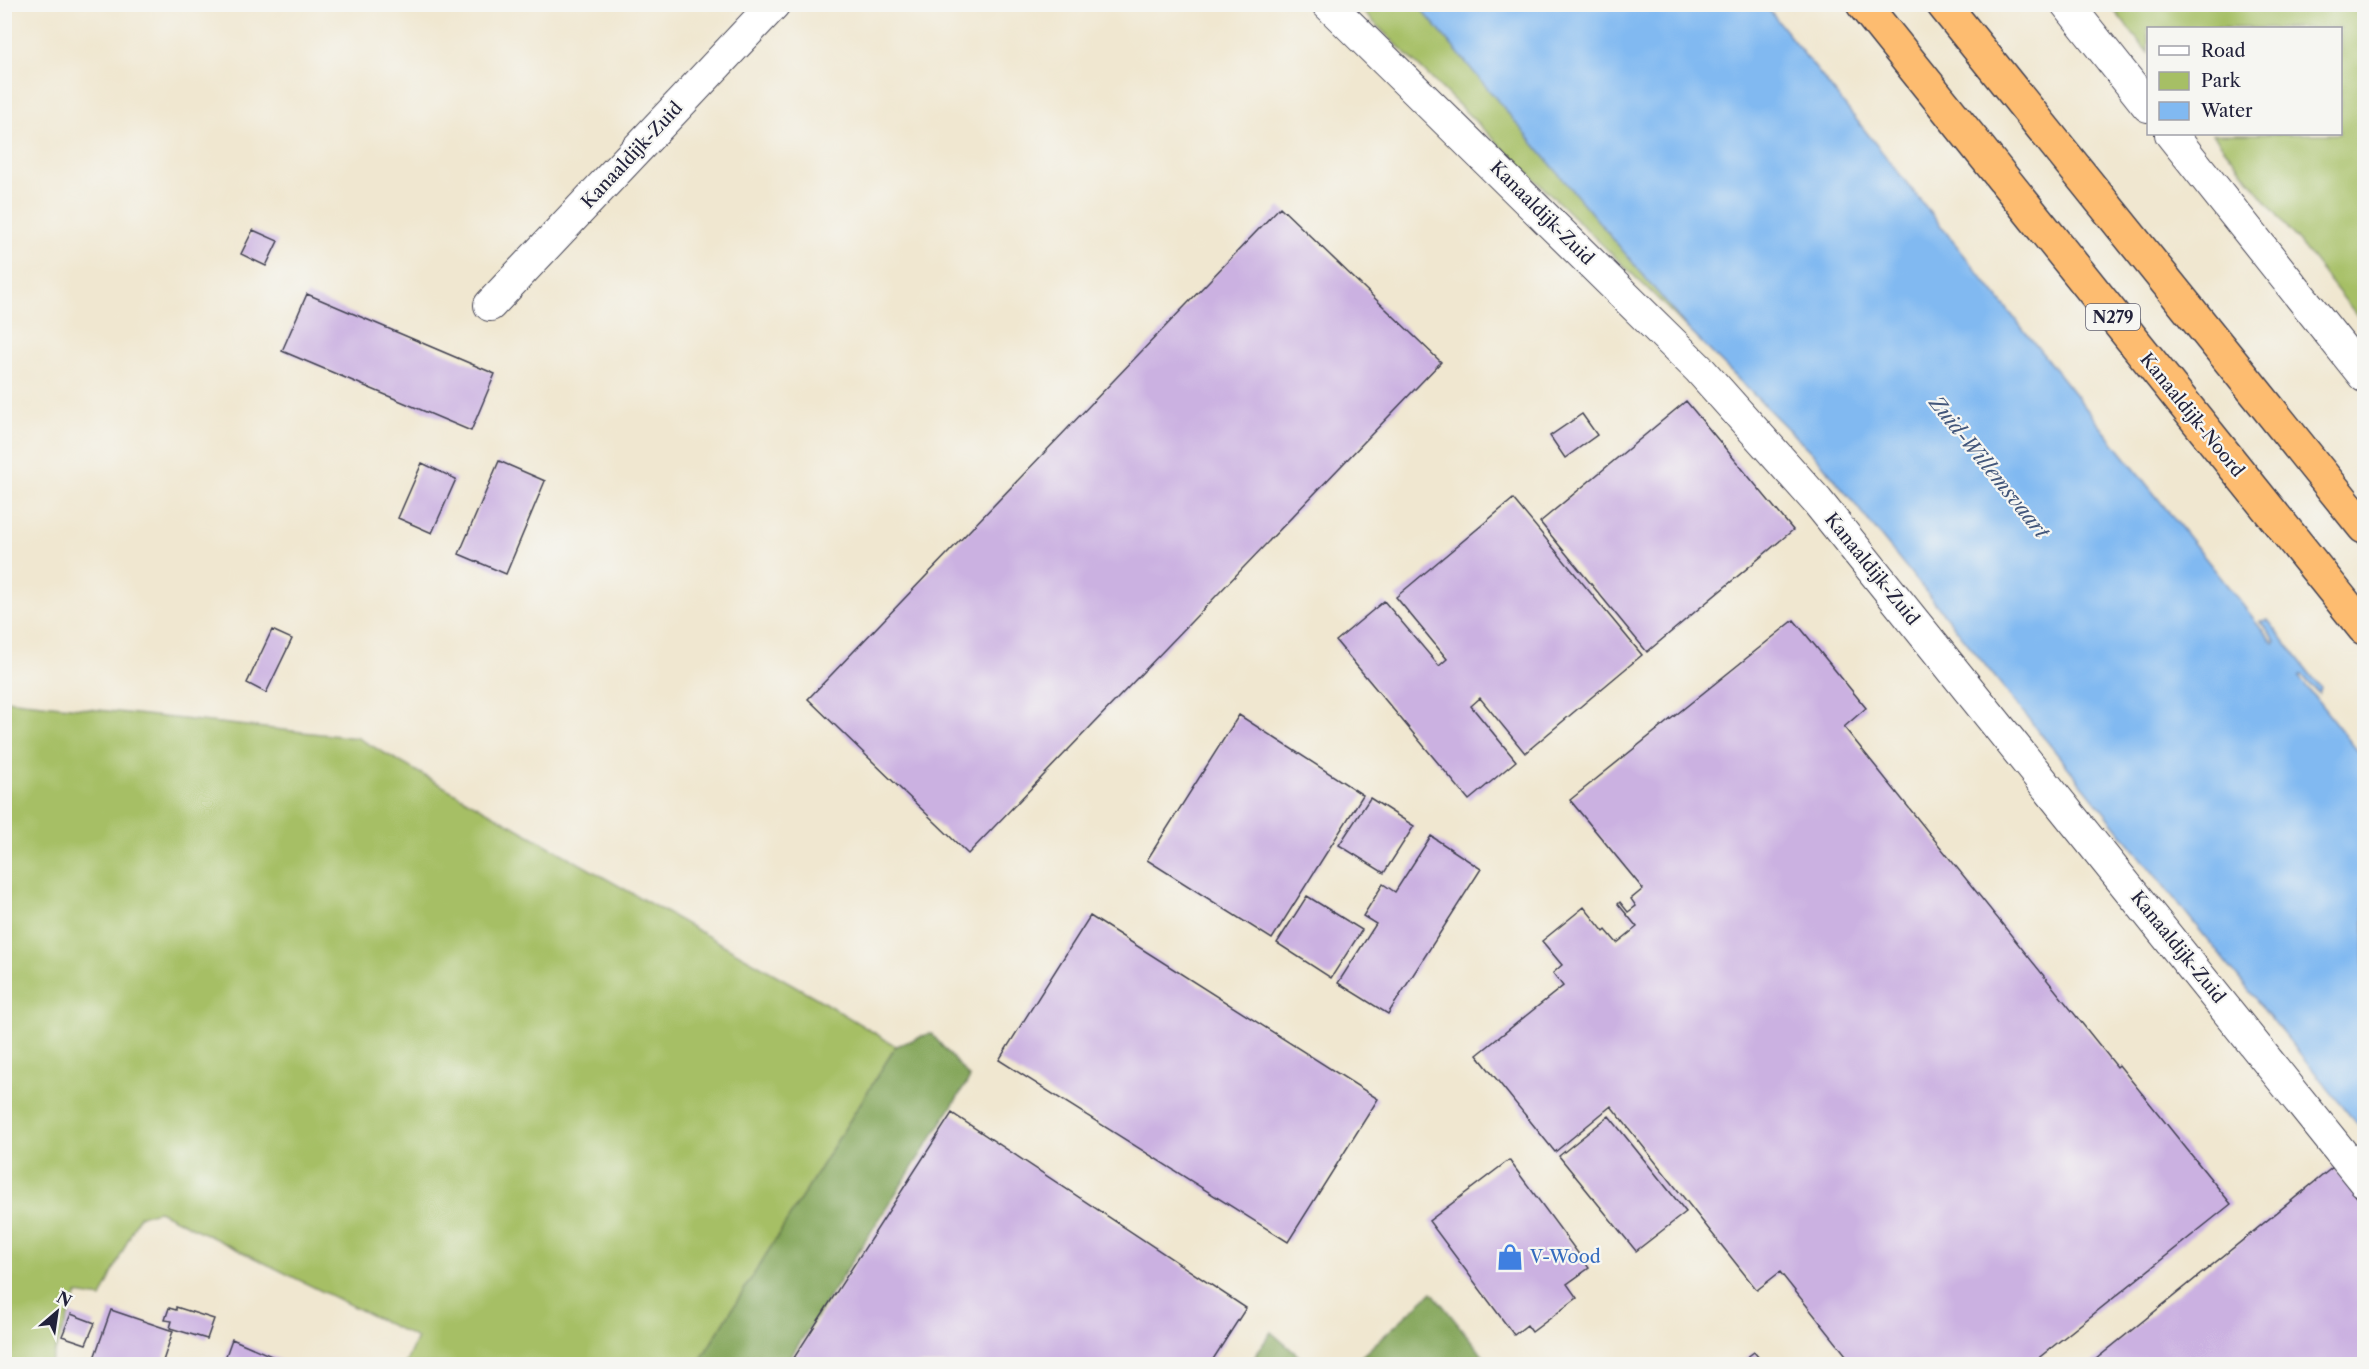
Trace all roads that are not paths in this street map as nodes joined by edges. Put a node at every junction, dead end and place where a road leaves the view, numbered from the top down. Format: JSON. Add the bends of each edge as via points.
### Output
{"nodes":[{"id":1,"x":774,"y":4,"type":"edge"},
{"id":2,"x":1328,"y":4,"type":"edge"},
{"id":3,"x":1863,"y":4,"type":"edge"},
{"id":4,"x":1943,"y":4,"type":"edge"},
{"id":5,"x":2067,"y":4,"type":"edge"},
{"id":6,"x":2147,"y":105,"type":"edge"},
{"id":7,"x":2172,"y":135,"type":"edge"},
{"id":8,"x":490,"y":305,"type":"dead end"},
{"id":9,"x":2364,"y":376,"type":"edge"},
{"id":10,"x":2364,"y":527,"type":"edge"},
{"id":11,"x":2364,"y":628,"type":"edge"},
{"id":12,"x":2364,"y":1181,"type":"edge"}],
"edges":[{"from":1,"to":8,"type":"street","name":"Kanaaldijk-Zuid"},
{"from":2,"to":12,"type":"street","name":"Kanaaldijk-Zuid","via":[[1699,369],[1817,501]]},
{"from":3,"to":11,"type":"highway","name":"Kanaaldijk-Noord","number":"N279"},
{"from":4,"to":10,"type":"highway"},
{"from":5,"to":6,"type":"street"},
{"from":7,"to":9,"type":"street"}]}
